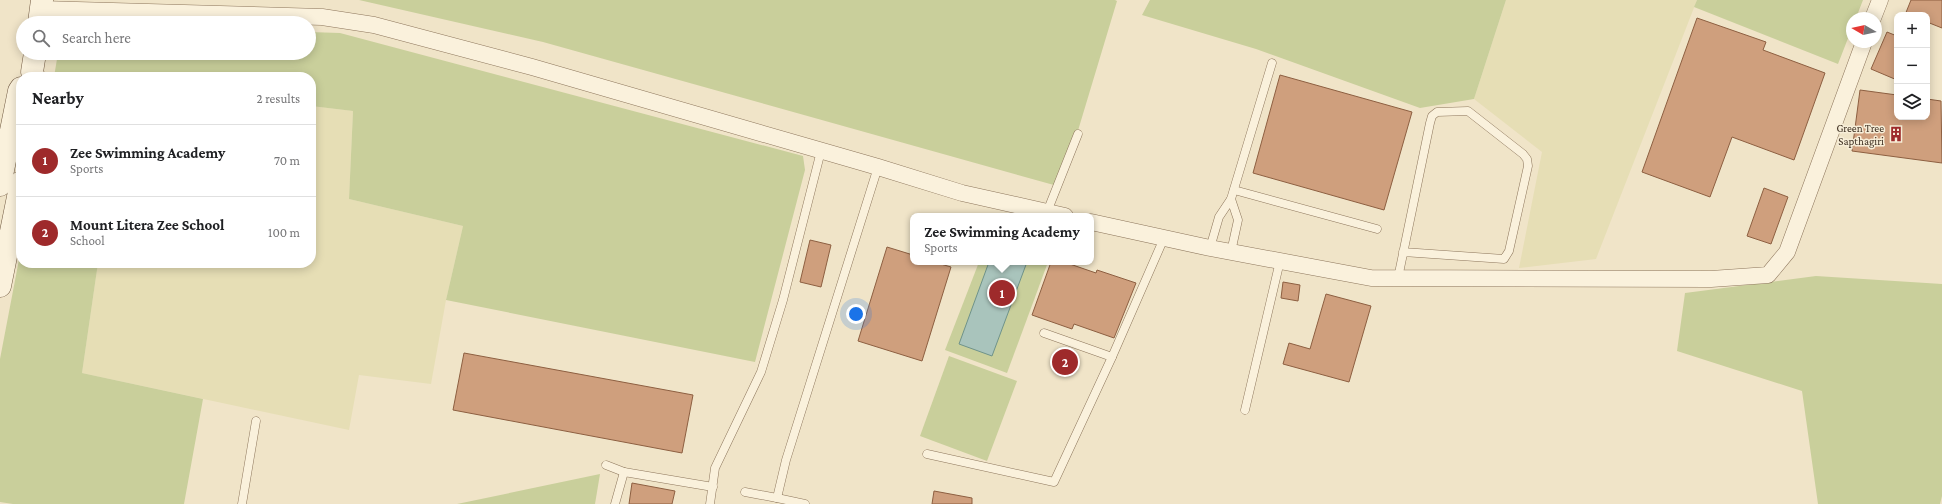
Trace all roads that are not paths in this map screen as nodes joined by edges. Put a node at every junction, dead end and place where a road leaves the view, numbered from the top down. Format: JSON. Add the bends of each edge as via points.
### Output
{"nodes":[{"id":1,"x":1880,"y":0,"type":"edge"},
{"id":2,"x":40,"y":11,"type":"edge"},
{"id":3,"x":1875,"y":12,"type":"edge"},
{"id":4,"x":1862,"y":48,"type":"edge"},
{"id":5,"x":1272,"y":63,"type":"dead end"},
{"id":6,"x":16,"y":106,"type":"edge"},
{"id":7,"x":1078,"y":134,"type":"dead end"},
{"id":8,"x":821,"y":151,"type":"junction"},
{"id":9,"x":878,"y":167,"type":"junction"},
{"id":10,"x":0,"y":185,"type":"edge"},
{"id":11,"x":1234,"y":190,"type":"junction"},
{"id":12,"x":1231,"y":199,"type":"junction"},
{"id":13,"x":16,"y":207,"type":"edge"},
{"id":14,"x":1047,"y":212,"type":"junction"},
{"id":15,"x":1052,"y":213,"type":"edge"},
{"id":16,"x":1094,"y":223,"type":"edge"},
{"id":17,"x":1377,"y":229,"type":"dead end"},
{"id":18,"x":1164,"y":238,"type":"junction"},
{"id":19,"x":1210,"y":248,"type":"junction"},
{"id":20,"x":1231,"y":252,"type":"junction"},
{"id":21,"x":1403,"y":252,"type":"junction"},
{"id":22,"x":1280,"y":261,"type":"junction"},
{"id":23,"x":1398,"y":278,"type":"junction"},
{"id":24,"x":0,"y":286,"type":"edge"},
{"id":25,"x":1044,"y":333,"type":"dead end"},
{"id":26,"x":1112,"y":357,"type":"junction"},
{"id":27,"x":1245,"y":410,"type":"dead end"},
{"id":28,"x":256,"y":421,"type":"dead end"},
{"id":29,"x":926,"y":454,"type":"dead end"},
{"id":30,"x":606,"y":465,"type":"dead end"},
{"id":31,"x":624,"y":472,"type":"junction"},
{"id":32,"x":713,"y":487,"type":"junction"},
{"id":33,"x":745,"y":492,"type":"dead end"},
{"id":34,"x":778,"y":498,"type":"junction"},
{"id":35,"x":242,"y":504,"type":"edge"},
{"id":36,"x":615,"y":504,"type":"edge"},
{"id":37,"x":710,"y":504,"type":"edge"},
{"id":38,"x":806,"y":504,"type":"edge"}],
"edges":[{"from":1,"to":3,"type":"street"},
{"from":2,"to":8,"type":"street","via":[[322,16],[348,20],[532,67]]},
{"from":4,"to":23,"type":"street","via":[[1787,252],[1768,275],[1711,278]]},
{"from":5,"to":11,"type":"lane"},
{"from":6,"to":10,"type":"street"},
{"from":7,"to":14,"type":"lane"},
{"from":8,"to":9,"type":"street"},
{"from":8,"to":32,"type":"lane","via":[[783,300],[761,372],[715,468]]},
{"from":9,"to":14,"type":"street","via":[[962,193]]},
{"from":9,"to":34,"type":"lane","via":[[789,453]]},
{"from":11,"to":12,"type":"lane"},
{"from":11,"to":17,"type":"lane"},
{"from":12,"to":19,"type":"lane","via":[[1219,217]]},
{"from":12,"to":20,"type":"lane","via":[[1238,220]]},
{"from":13,"to":24,"type":"street"},
{"from":14,"to":15,"type":"street"},
{"from":16,"to":18,"type":"street"},
{"from":18,"to":19,"type":"street"},
{"from":18,"to":26,"type":"lane"},
{"from":19,"to":20,"type":"street"},
{"from":20,"to":22,"type":"street"},
{"from":21,"to":21,"type":"lane","via":[[1432,116],[1437,112],[1468,111],[1527,159],[1528,166],[1509,251],[1504,259]]},
{"from":21,"to":23,"type":"lane"},
{"from":22,"to":23,"type":"street","via":[[1370,278]]},
{"from":22,"to":27,"type":"lane"},
{"from":25,"to":26,"type":"lane"},
{"from":26,"to":29,"type":"lane","via":[[1054,482]]},
{"from":28,"to":35,"type":"lane"},
{"from":30,"to":31,"type":"lane"},
{"from":31,"to":32,"type":"lane"},
{"from":31,"to":36,"type":"lane"},
{"from":32,"to":37,"type":"lane"},
{"from":33,"to":34,"type":"lane"},
{"from":34,"to":38,"type":"lane"}]}
